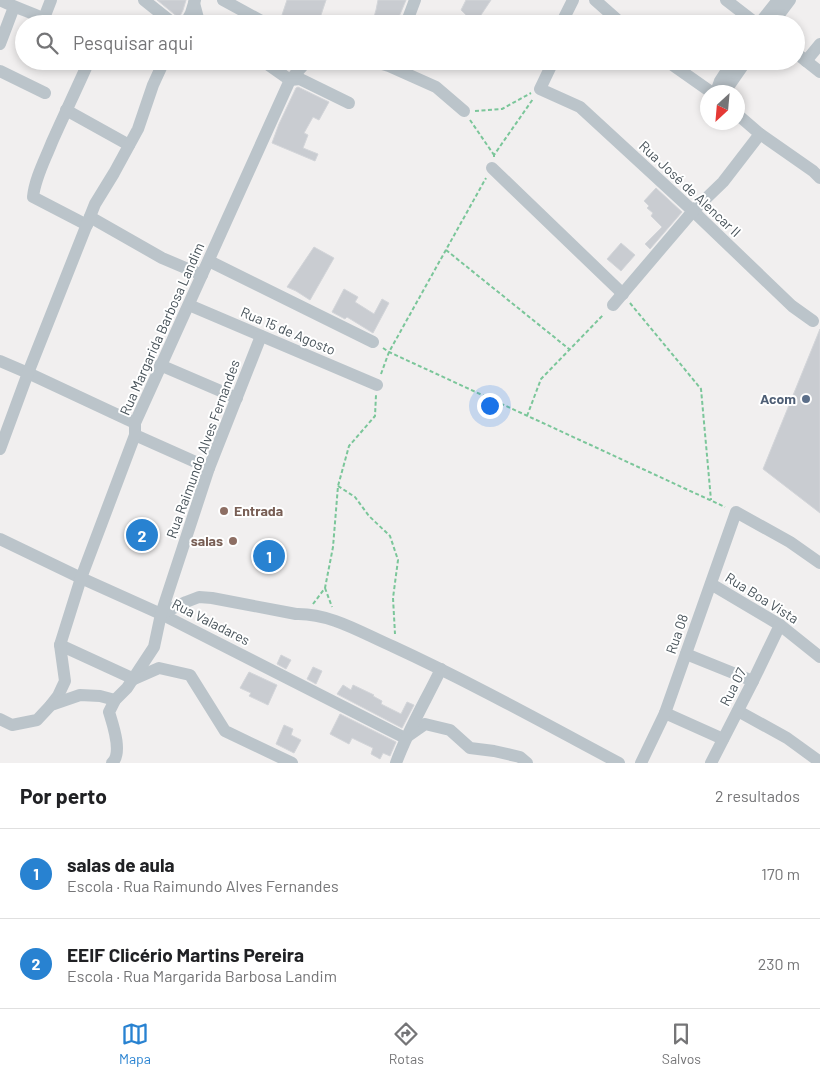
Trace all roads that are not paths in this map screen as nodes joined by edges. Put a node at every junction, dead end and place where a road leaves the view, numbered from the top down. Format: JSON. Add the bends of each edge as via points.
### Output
{"nodes":[{"id":1,"x":0,"y":0,"type":"edge"},
{"id":2,"x":51,"y":0,"type":"edge"},
{"id":3,"x":144,"y":0,"type":"edge"},
{"id":4,"x":223,"y":0,"type":"edge"},
{"id":5,"x":415,"y":0,"type":"edge"},
{"id":6,"x":573,"y":0,"type":"edge"},
{"id":7,"x":595,"y":0,"type":"edge"},
{"id":8,"x":726,"y":0,"type":"edge"},
{"id":9,"x":778,"y":0,"type":"edge"},
{"id":10,"x":790,"y":0,"type":"edge"},
{"id":11,"x":194,"y":1,"type":"edge"},
{"id":12,"x":14,"y":7,"type":"junction"},
{"id":13,"x":34,"y":15,"type":"edge"},
{"id":14,"x":50,"y":15,"type":"edge"},
{"id":15,"x":163,"y":15,"type":"edge"},
{"id":16,"x":190,"y":15,"type":"edge"},
{"id":17,"x":197,"y":15,"type":"edge"},
{"id":18,"x":250,"y":15,"type":"edge"},
{"id":19,"x":409,"y":15,"type":"edge"},
{"id":20,"x":566,"y":15,"type":"edge"},
{"id":21,"x":612,"y":15,"type":"edge"},
{"id":22,"x":746,"y":15,"type":"edge"},
{"id":23,"x":766,"y":15,"type":"edge"},
{"id":24,"x":779,"y":15,"type":"edge"},
{"id":25,"x":0,"y":44,"type":"edge"},
{"id":26,"x":820,"y":44,"type":"edge"},
{"id":27,"x":805,"y":54,"type":"edge"},
{"id":28,"x":805,"y":60,"type":"edge"},
{"id":29,"x":85,"y":70,"type":"edge"},
{"id":30,"x":160,"y":70,"type":"edge"},
{"id":31,"x":276,"y":70,"type":"edge"},
{"id":32,"x":299,"y":70,"type":"edge"},
{"id":33,"x":401,"y":70,"type":"edge"},
{"id":34,"x":549,"y":70,"type":"edge"},
{"id":35,"x":680,"y":70,"type":"edge"},
{"id":36,"x":727,"y":70,"type":"edge"},
{"id":37,"x":740,"y":70,"type":"edge"},
{"id":38,"x":0,"y":71,"type":"edge"},
{"id":39,"x":820,"y":72,"type":"edge"},
{"id":40,"x":290,"y":80,"type":"junction"},
{"id":41,"x":701,"y":85,"type":"edge"},
{"id":42,"x":719,"y":85,"type":"edge"},
{"id":43,"x":729,"y":85,"type":"edge"},
{"id":44,"x":45,"y":92,"type":"dead end"},
{"id":45,"x":349,"y":103,"type":"dead end"},
{"id":46,"x":66,"y":110,"type":"junction"},
{"id":47,"x":464,"y":112,"type":"road end"},
{"id":48,"x":745,"y":121,"type":"edge"},
{"id":49,"x":760,"y":134,"type":"junction"},
{"id":50,"x":129,"y":145,"type":"junction"},
{"id":51,"x":492,"y":168,"type":"road end"},
{"id":52,"x":820,"y":178,"type":"edge"},
{"id":53,"x":693,"y":211,"type":"junction"},
{"id":54,"x":88,"y":221,"type":"junction"},
{"id":55,"x":209,"y":261,"type":"junction"},
{"id":56,"x":202,"y":275,"type":"junction"},
{"id":57,"x":622,"y":294,"type":"junction"},
{"id":58,"x":188,"y":305,"type":"junction"},
{"id":59,"x":613,"y":305,"type":"road end"},
{"id":60,"x":812,"y":321,"type":"dead end"},
{"id":61,"x":261,"y":336,"type":"junction"},
{"id":62,"x":373,"y":342,"type":"road end"},
{"id":63,"x":0,"y":361,"type":"edge"},
{"id":64,"x":160,"y":365,"type":"junction"},
{"id":65,"x":28,"y":373,"type":"junction"},
{"id":66,"x":377,"y":384,"type":"road end"},
{"id":67,"x":237,"y":398,"type":"junction"},
{"id":68,"x":135,"y":429,"type":"junction"},
{"id":69,"x":0,"y":449,"type":"edge"},
{"id":70,"x":209,"y":468,"type":"junction"},
{"id":71,"x":0,"y":539,"type":"edge"},
{"id":72,"x":820,"y":562,"type":"edge"},
{"id":73,"x":81,"y":578,"type":"junction"},
{"id":74,"x":711,"y":584,"type":"junction"},
{"id":75,"x":161,"y":614,"type":"junction"},
{"id":76,"x":780,"y":625,"type":"junction"},
{"id":77,"x":60,"y":646,"type":"junction"},
{"id":78,"x":686,"y":654,"type":"junction"},
{"id":79,"x":820,"y":657,"type":"edge"},
{"id":80,"x":441,"y":669,"type":"junction"},
{"id":81,"x":134,"y":678,"type":"junction"},
{"id":82,"x":753,"y":681,"type":"junction"},
{"id":83,"x":115,"y":700,"type":"junction"},
{"id":84,"x":51,"y":705,"type":"junction"},
{"id":85,"x":738,"y":710,"type":"junction"},
{"id":86,"x":665,"y":713,"type":"junction"},
{"id":87,"x":0,"y":720,"type":"edge"},
{"id":88,"x":405,"y":738,"type":"junction"},
{"id":89,"x":723,"y":739,"type":"junction"},
{"id":90,"x":820,"y":762,"type":"edge"},
{"id":91,"x":112,"y":763,"type":"edge"},
{"id":92,"x":292,"y":763,"type":"edge"},
{"id":93,"x":396,"y":763,"type":"edge"},
{"id":94,"x":527,"y":763,"type":"edge"},
{"id":95,"x":619,"y":763,"type":"edge"},
{"id":96,"x":641,"y":763,"type":"edge"},
{"id":97,"x":712,"y":763,"type":"edge"}],
"edges":[{"from":1,"to":12,"type":"street"},
{"from":2,"to":14,"type":"street"},
{"from":3,"to":15,"type":"street"},
{"from":4,"to":18,"type":"street"},
{"from":5,"to":19,"type":"street"},
{"from":6,"to":20,"type":"street"},
{"from":7,"to":21,"type":"street"},
{"from":8,"to":22,"type":"street"},
{"from":9,"to":23,"type":"street"},
{"from":10,"to":24,"type":"street"},
{"from":11,"to":16,"type":"street"},
{"from":11,"to":17,"type":"street"},
{"from":12,"to":13,"type":"street"},
{"from":12,"to":25,"type":"street"},
{"from":26,"to":27,"type":"street"},
{"from":28,"to":39,"type":"street"},
{"from":29,"to":46,"type":"street"},
{"from":30,"to":50,"type":"street"},
{"from":31,"to":40,"type":"street"},
{"from":32,"to":40,"type":"street","name":"Rua Margarida Barbosa Landim"},
{"from":33,"to":47,"type":"street","via":[[436,87]]},
{"from":34,"to":53,"type":"street","name":"Rua José de Alencar II","via":[[540,89],[580,107]]},
{"from":35,"to":41,"type":"street"},
{"from":36,"to":42,"type":"street"},
{"from":37,"to":43,"type":"street"},
{"from":38,"to":44,"type":"street"},
{"from":40,"to":45,"type":"street","via":[[300,79]]},
{"from":40,"to":55,"type":"street","name":"Rua Margarida Barbosa Landim"},
{"from":46,"to":50,"type":"street"},
{"from":46,"to":54,"type":"street","via":[[33,197]]},
{"from":48,"to":49,"type":"street"},
{"from":49,"to":52,"type":"street"},
{"from":49,"to":53,"type":"street","via":[[723,182]]},
{"from":50,"to":54,"type":"street"},
{"from":51,"to":57,"type":"street"},
{"from":53,"to":57,"type":"street"},
{"from":53,"to":60,"type":"street","name":"Rua José de Alencar II","via":[[792,306]]},
{"from":54,"to":56,"type":"street"},
{"from":54,"to":65,"type":"street"},
{"from":55,"to":56,"type":"street","name":"Rua Margarida Barbosa Landim"},
{"from":55,"to":62,"type":"street"},
{"from":56,"to":58,"type":"street","name":"Rua Margarida Barbosa Landim"},
{"from":57,"to":59,"type":"street"},
{"from":58,"to":61,"type":"street","name":"Rua 15 de Agosto"},
{"from":58,"to":64,"type":"street","name":"Rua Margarida Barbosa Landim"},
{"from":61,"to":66,"type":"street","name":"Rua 15 de Agosto"},
{"from":61,"to":67,"type":"street","name":"Rua Raimundo Alves Fernandes"},
{"from":63,"to":65,"type":"street"},
{"from":64,"to":67,"type":"street"},
{"from":64,"to":68,"type":"street","name":"Rua Margarida Barbosa Landim"},
{"from":65,"to":68,"type":"street"},
{"from":65,"to":69,"type":"street"},
{"from":67,"to":70,"type":"street","name":"Rua Raimundo Alves Fernandes"},
{"from":68,"to":70,"type":"street"},
{"from":68,"to":73,"type":"street","name":"Rua Margarida Barbosa Landim"},
{"from":70,"to":75,"type":"street","name":"Rua Raimundo Alves Fernandes"},
{"from":71,"to":73,"type":"street","name":"Rua Valadares"},
{"from":72,"to":74,"type":"street","name":"Rua 08","via":[[736,512]]},
{"from":73,"to":75,"type":"street","name":"Rua Valadares"},
{"from":73,"to":77,"type":"street","name":"Rua Margarida Barbosa Landim"},
{"from":74,"to":76,"type":"street","name":"Rua Boa Vista"},
{"from":74,"to":78,"type":"street","name":"Rua 08"},
{"from":75,"to":80,"type":"street","via":[[199,597],[306,614],[336,621]]},
{"from":75,"to":81,"type":"street","name":"Rua Raimundo Alves Fernandes","via":[[154,647]]},
{"from":75,"to":88,"type":"street","name":"Rua Valadares"},
{"from":76,"to":79,"type":"street","name":"Rua Boa Vista"},
{"from":76,"to":82,"type":"street","name":"Rua 07"},
{"from":77,"to":81,"type":"street"},
{"from":77,"to":84,"type":"street","name":"Rua Margarida Barbosa Landim","via":[[65,681]]},
{"from":78,"to":82,"type":"street"},
{"from":78,"to":86,"type":"street","name":"Rua 08"},
{"from":80,"to":88,"type":"street"},
{"from":80,"to":95,"type":"street"},
{"from":81,"to":83,"type":"street","name":"Rua Raimundo Alves Fernandes"},
{"from":81,"to":92,"type":"street","via":[[160,668],[190,675],[226,731]]},
{"from":82,"to":85,"type":"street","name":"Rua 07"},
{"from":83,"to":84,"type":"street","via":[[80,695]]},
{"from":83,"to":91,"type":"street","via":[[109,712],[117,753]]},
{"from":84,"to":87,"type":"street","via":[[37,720],[12,726]]},
{"from":85,"to":89,"type":"street","name":"Rua 07"},
{"from":85,"to":90,"type":"street","via":[[787,738]]},
{"from":86,"to":89,"type":"street"},
{"from":86,"to":96,"type":"street","name":"Rua 08"},
{"from":88,"to":93,"type":"street"},
{"from":88,"to":94,"type":"street","via":[[425,724],[450,730],[470,748],[520,757]]},
{"from":89,"to":97,"type":"street","name":"Rua 07"}]}
